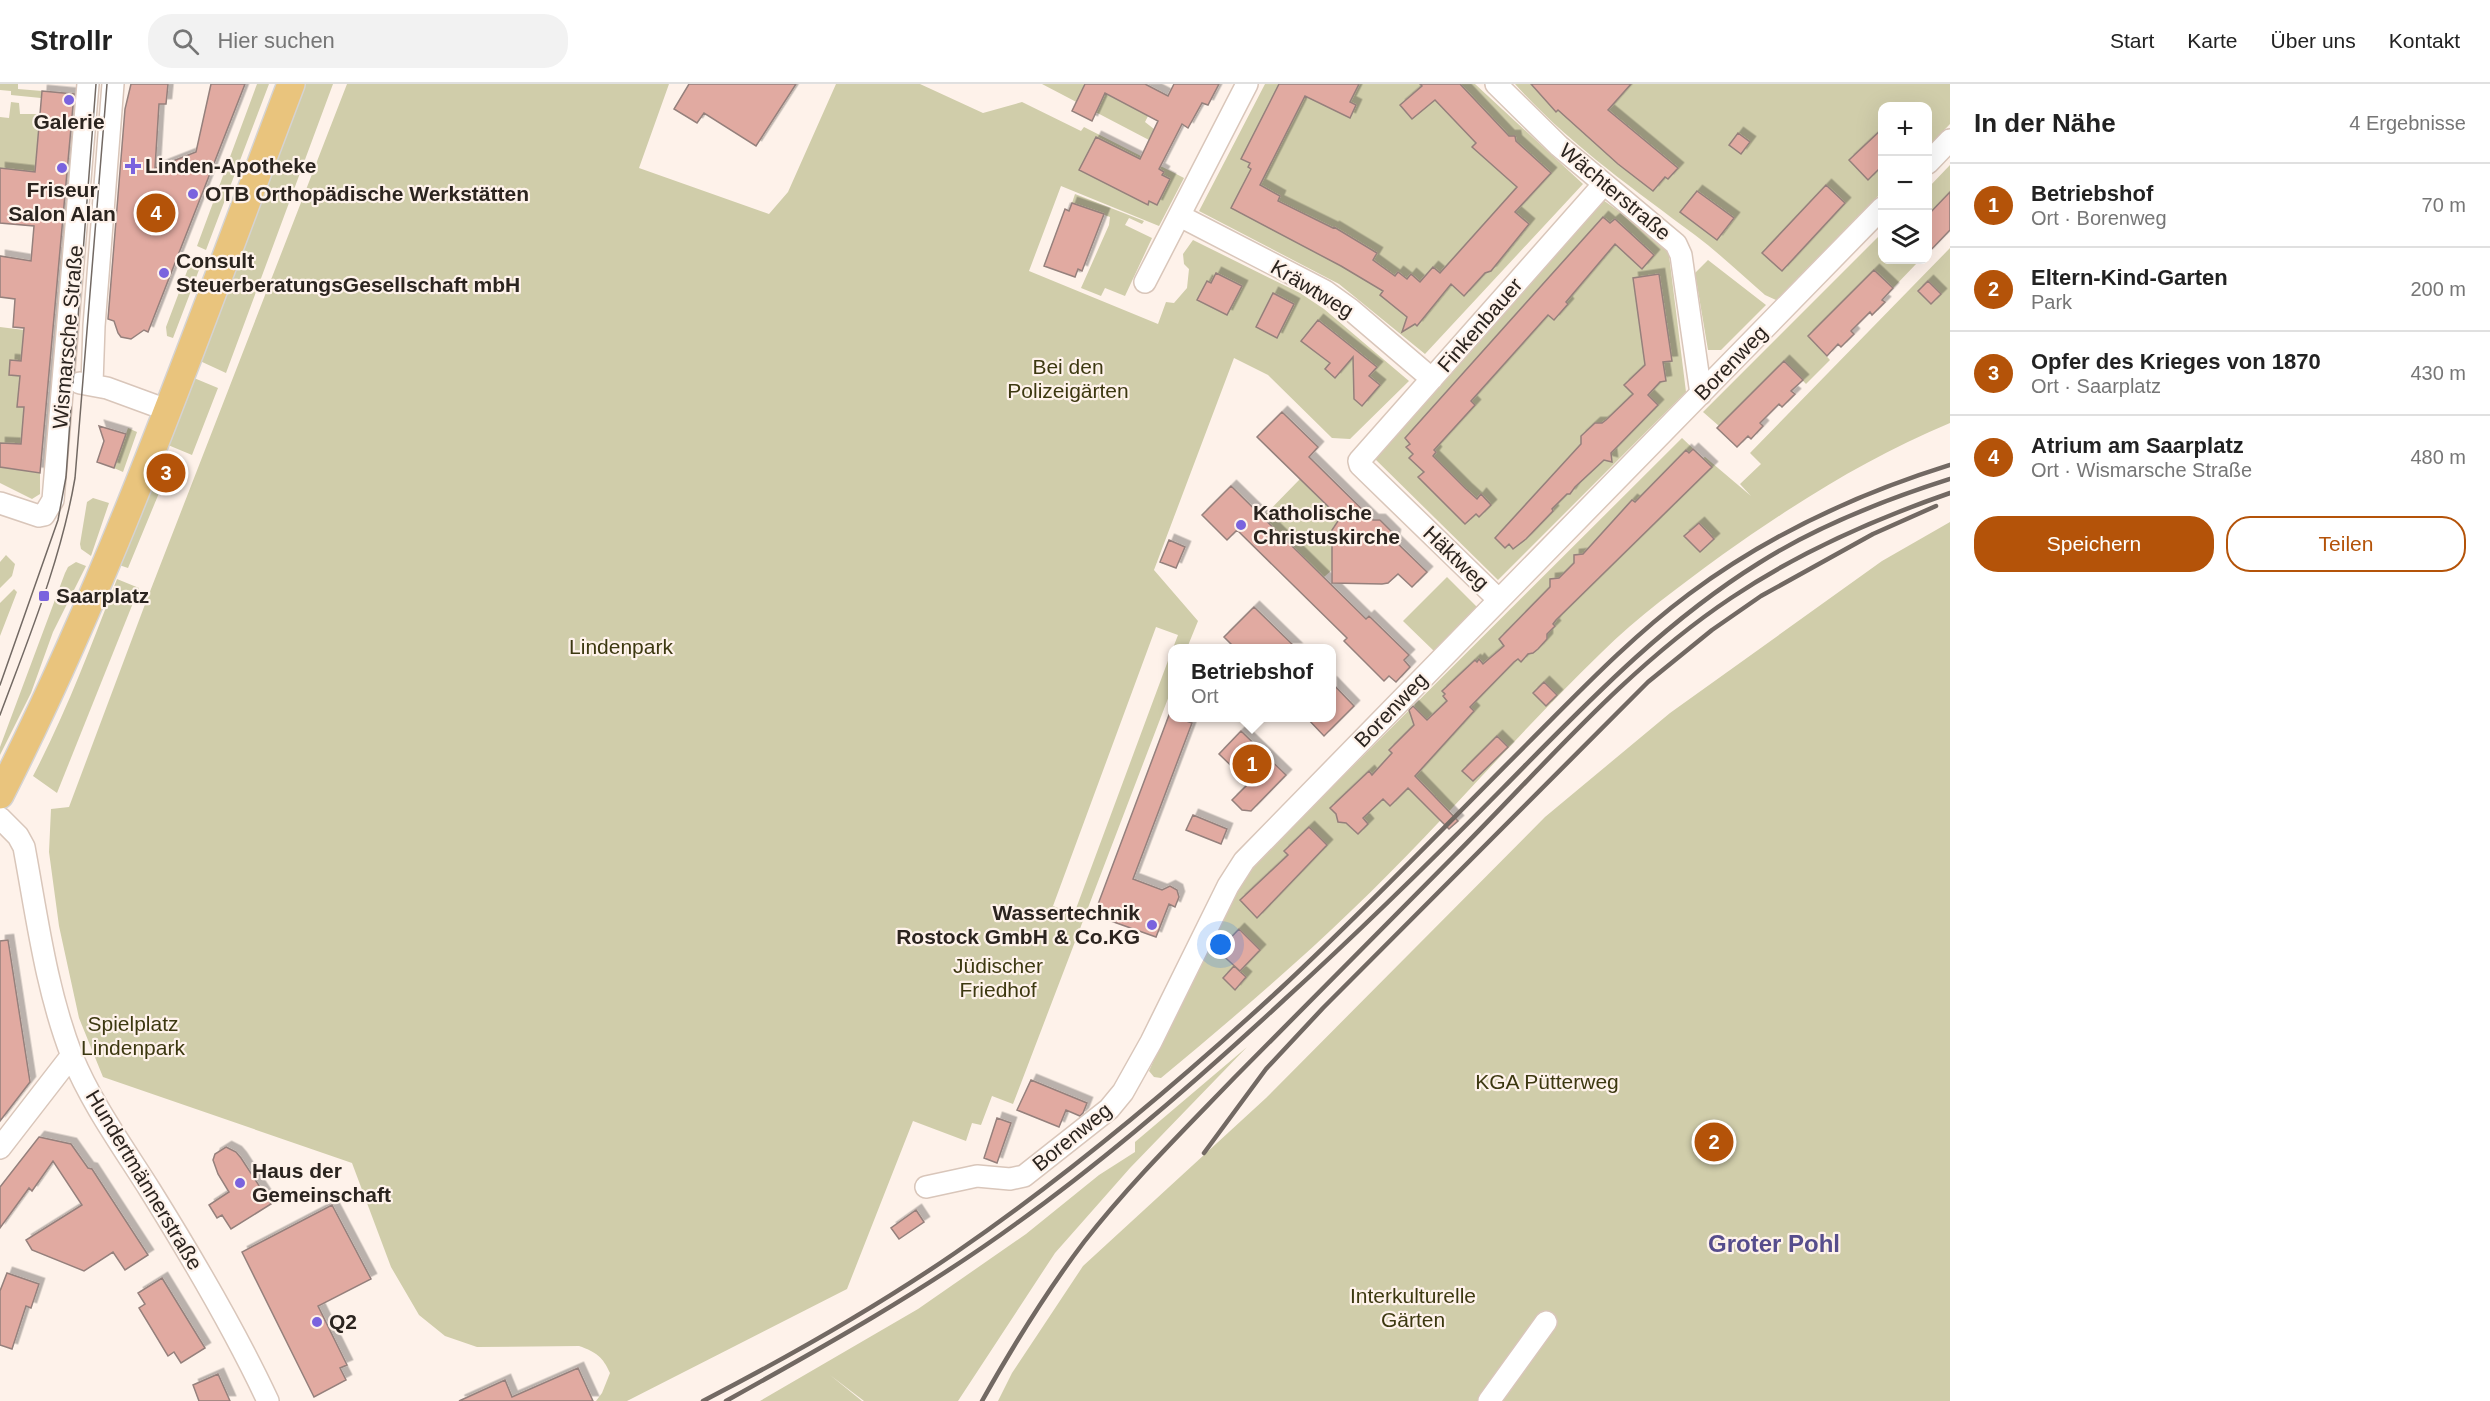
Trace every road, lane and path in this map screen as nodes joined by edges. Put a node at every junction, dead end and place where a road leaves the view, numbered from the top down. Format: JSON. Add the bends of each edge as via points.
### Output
{"nodes":[{"id":1,"x":88,"y":84,"type":"edge"},
{"id":2,"x":113,"y":84,"type":"edge"},
{"id":3,"x":291,"y":84,"type":"edge"},
{"id":4,"x":1247,"y":84,"type":"edge"},
{"id":5,"x":1496,"y":84,"type":"edge"},
{"id":6,"x":1950,"y":140,"type":"edge"},
{"id":7,"x":1932,"y":159,"type":"edge"},
{"id":8,"x":1603,"y":185,"type":"junction"},
{"id":9,"x":1880,"y":210,"type":"edge"},
{"id":10,"x":1180,"y":216,"type":"junction"},
{"id":11,"x":1145,"y":282,"type":"dead end"},
{"id":12,"x":1432,"y":379,"type":"junction"},
{"id":13,"x":64,"y":382,"type":"junction"},
{"id":14,"x":92,"y":384,"type":"junction"},
{"id":15,"x":1701,"y":394,"type":"junction"},
{"id":16,"x":166,"y":410,"type":"junction"},
{"id":17,"x":1360,"y":465,"type":"joint"},
{"id":18,"x":0,"y":503,"type":"edge"},
{"id":19,"x":1499,"y":600,"type":"junction"},
{"id":20,"x":0,"y":795,"type":"edge"},
{"id":21,"x":0,"y":818,"type":"edge"},
{"id":22,"x":72,"y":1055,"type":"junction"},
{"id":23,"x":0,"y":1148,"type":"edge"},
{"id":24,"x":926,"y":1187,"type":"dead end"},
{"id":25,"x":1546,"y":1322,"type":"dead end"},
{"id":26,"x":268,"y":1401,"type":"edge"},
{"id":27,"x":1489,"y":1401,"type":"edge"}],
"edges":[{"from":1,"to":13,"type":"street","name":"Wismarsche Straße"},
{"from":2,"to":14,"type":"street","name":"Wismarsche Straße"},
{"from":3,"to":16,"type":"main road"},
{"from":4,"to":10,"type":"street"},
{"from":5,"to":8,"type":"street","name":"Wächterstraße"},
{"from":6,"to":7,"type":"street"},
{"from":8,"to":12,"type":"street","name":"Finkenbauer"},
{"from":8,"to":15,"type":"street","name":"Wächterstraße","via":[[1676,244],[1681,255]]},
{"from":9,"to":15,"type":"street","name":"Borenweg"},
{"from":10,"to":11,"type":"street"},
{"from":10,"to":12,"type":"street","name":"Kräwtweg","via":[[1325,291]]},
{"from":12,"to":17,"type":"street","name":"Finkenbauer","via":[[1361,458]]},
{"from":13,"to":14,"type":"street"},
{"from":13,"to":18,"type":"street","name":"Wismarsche Straße","via":[[53,500],[44,515]]},
{"from":14,"to":16,"type":"street","name":"Wismarsche Straße"},
{"from":15,"to":19,"type":"street","name":"Borenweg"},
{"from":16,"to":20,"type":"main road","via":[[60,674]]},
{"from":17,"to":19,"type":"street","name":"Häktweg"},
{"from":19,"to":24,"type":"street","name":"Borenweg","via":[[1244,861],[1151,1042],[1110,1109],[1024,1176],[977,1176]]},
{"from":21,"to":22,"type":"street","name":"Hundertmännerstraße","via":[[24,847],[47,970]]},
{"from":22,"to":23,"type":"street"},
{"from":22,"to":26,"type":"street","name":"Hundertmännerstraße","via":[[107,1122],[196,1265]]},
{"from":25,"to":27,"type":"street"}]}
